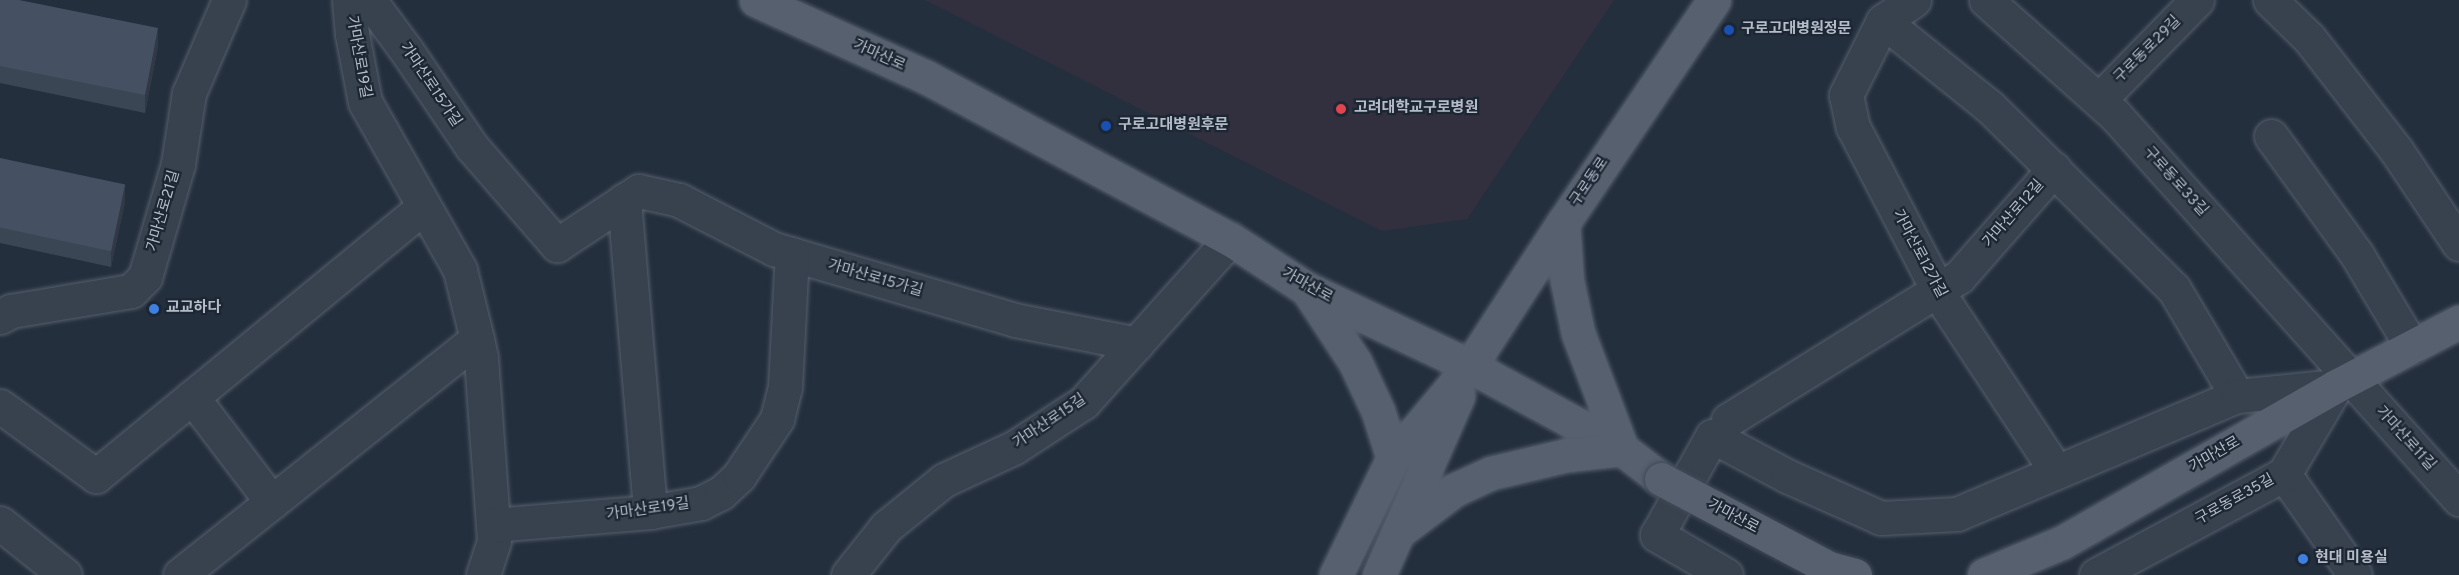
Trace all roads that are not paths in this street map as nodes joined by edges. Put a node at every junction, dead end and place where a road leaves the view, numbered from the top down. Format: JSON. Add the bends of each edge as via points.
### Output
{"nodes":[{"id":1,"x":229,"y":0,"type":"edge"},
{"id":2,"x":349,"y":0,"type":"edge"},
{"id":3,"x":369,"y":0,"type":"edge"},
{"id":4,"x":756,"y":0,"type":"edge"},
{"id":5,"x":1714,"y":0,"type":"edge"},
{"id":6,"x":1914,"y":0,"type":"edge"},
{"id":7,"x":1986,"y":0,"type":"edge"},
{"id":8,"x":2197,"y":0,"type":"edge"},
{"id":9,"x":2270,"y":0,"type":"edge"},
{"id":10,"x":1883,"y":21,"type":"junction"},
{"id":11,"x":2099,"y":100,"type":"junction"},
{"id":12,"x":2271,"y":136,"type":"dead end"},
{"id":13,"x":2054,"y":168,"type":"junction"},
{"id":14,"x":624,"y":200,"type":"junction"},
{"id":15,"x":423,"y":207,"type":"junction"},
{"id":16,"x":1563,"y":223,"type":"junction"},
{"id":17,"x":1230,"y":239,"type":"junction"},
{"id":18,"x":2459,"y":244,"type":"edge"},
{"id":19,"x":792,"y":254,"type":"junction"},
{"id":20,"x":1307,"y":289,"type":"junction"},
{"id":21,"x":1938,"y":291,"type":"junction"},
{"id":22,"x":0,"y":317,"type":"edge"},
{"id":23,"x":2459,"y":322,"type":"edge"},
{"id":24,"x":477,"y":339,"type":"junction"},
{"id":25,"x":1137,"y":344,"type":"junction"},
{"id":26,"x":2412,"y":347,"type":"junction"},
{"id":27,"x":1470,"y":366,"type":"junction"},
{"id":28,"x":2344,"y":382,"type":"junction"},
{"id":29,"x":2237,"y":396,"type":"junction"},
{"id":30,"x":192,"y":397,"type":"junction"},
{"id":31,"x":0,"y":406,"type":"edge"},
{"id":32,"x":1728,"y":420,"type":"dead end"},
{"id":33,"x":1622,"y":450,"type":"junction"},
{"id":34,"x":1393,"y":458,"type":"junction"},
{"id":35,"x":2057,"y":472,"type":"junction"},
{"id":36,"x":2284,"y":474,"type":"junction"},
{"id":37,"x":2459,"y":499,"type":"edge"},
{"id":38,"x":272,"y":502,"type":"junction"},
{"id":39,"x":650,"y":512,"type":"junction"},
{"id":40,"x":0,"y":524,"type":"edge"},
{"id":41,"x":493,"y":525,"type":"junction"},
{"id":42,"x":1401,"y":530,"type":"junction"},
{"id":43,"x":65,"y":575,"type":"edge"},
{"id":44,"x":180,"y":575,"type":"edge"},
{"id":45,"x":483,"y":575,"type":"edge"},
{"id":46,"x":848,"y":575,"type":"edge"},
{"id":47,"x":1336,"y":575,"type":"edge"},
{"id":48,"x":1380,"y":575,"type":"edge"},
{"id":49,"x":1726,"y":575,"type":"edge"},
{"id":50,"x":1855,"y":575,"type":"edge"},
{"id":51,"x":1984,"y":575,"type":"edge"},
{"id":52,"x":2096,"y":575,"type":"edge"},
{"id":53,"x":2355,"y":575,"type":"edge"}],
"edges":[{"from":1,"to":22,"type":"street","name":"가마산로21길","via":[[189,93],[178,164],[145,277],[131,291],[11,311]]},
{"from":2,"to":15,"type":"street","name":"가마산로19길","via":[[365,102]]},
{"from":3,"to":14,"type":"street","name":"가마산로15가길","via":[[472,147],[557,245]]},
{"from":4,"to":17,"type":"main road","name":"가마산로","via":[[926,77]]},
{"from":5,"to":16,"type":"main road","name":"구로동로"},
{"from":6,"to":10,"type":"street","name":"가마산로12가길"},
{"from":7,"to":11,"type":"street","name":"구로동로33길"},
{"from":8,"to":11,"type":"street","name":"구로동로29길"},
{"from":9,"to":18,"type":"street","via":[[2316,47],[2396,150]]},
{"from":10,"to":13,"type":"street","via":[[1990,107]]},
{"from":10,"to":21,"type":"street","name":"가마산로12가길","via":[[1846,95],[1854,127]]},
{"from":11,"to":28,"type":"street","name":"구로동로33길","via":[[2123,123]]},
{"from":12,"to":26,"type":"street","via":[[2357,255]]},
{"from":13,"to":21,"type":"street","name":"가마산로12길","via":[[1959,277]]},
{"from":13,"to":29,"type":"street","name":"가마산로12길","via":[[2174,289]]},
{"from":14,"to":19,"type":"street","name":"가마산로15가길","via":[[639,191],[679,200],[774,249]]},
{"from":14,"to":39,"type":"street"},
{"from":15,"to":24,"type":"street","name":"가마산로19길","via":[[460,270]]},
{"from":15,"to":30,"type":"street"},
{"from":16,"to":27,"type":"main road","name":"구로동로"},
{"from":16,"to":33,"type":"main road","via":[[1567,281],[1578,333]]},
{"from":17,"to":20,"type":"main road","name":"가마산로"},
{"from":17,"to":25,"type":"street","name":"가마산로15길"},
{"from":19,"to":25,"type":"street","name":"가마산로15가길","via":[[1015,320]]},
{"from":19,"to":39,"type":"street","name":"가마산로19길","via":[[785,387],[777,419],[739,476],[721,493],[701,502]]},
{"from":20,"to":27,"type":"main road","name":"가마산로"},
{"from":20,"to":34,"type":"main road","via":[[1355,363],[1378,411]]},
{"from":21,"to":32,"type":"street","name":"가마산로12길"},
{"from":21,"to":35,"type":"street","name":"가마산로12가길"},
{"from":23,"to":26,"type":"main road","name":"가마산로"},
{"from":24,"to":38,"type":"street"},
{"from":24,"to":41,"type":"street","name":"가마산로19길"},
{"from":25,"to":46,"type":"street","name":"가마산로15길","via":[[1084,402],[1015,447],[944,480],[902,513]]},
{"from":26,"to":28,"type":"main road","name":"가마산로"},
{"from":27,"to":33,"type":"main road","name":"가마산로"},
{"from":27,"to":34,"type":"main road","name":"구로동로"},
{"from":27,"to":42,"type":"main road","name":"구로동로"},
{"from":28,"to":29,"type":"street"},
{"from":28,"to":36,"type":"street","name":"구로동로35길"},
{"from":28,"to":37,"type":"street","name":"가마산로11길"},
{"from":28,"to":51,"type":"main road","name":"가마산로","via":[[2061,543]]},
{"from":29,"to":35,"type":"street"},
{"from":30,"to":31,"type":"street","via":[[96,476]]},
{"from":30,"to":38,"type":"street"},
{"from":33,"to":42,"type":"main road","via":[[1567,455],[1491,473],[1454,490]]},
{"from":33,"to":50,"type":"main road","name":"가마산로","bridge":true,"via":[[1661,479],[1829,568]]},
{"from":34,"to":47,"type":"main road","name":"구로동로"},
{"from":35,"to":49,"type":"street","via":[[1957,514],[1881,518],[1787,476],[1712,436],[1656,535]]},
{"from":36,"to":52,"type":"street","name":"구로동로35길"},
{"from":36,"to":53,"type":"street"},
{"from":38,"to":44,"type":"street"},
{"from":39,"to":41,"type":"street","name":"가마산로19길"},
{"from":40,"to":43,"type":"street"},
{"from":41,"to":45,"type":"street","name":"가마산로19길","via":[[494,541]]},
{"from":42,"to":48,"type":"main road","name":"구로동로"}]}
